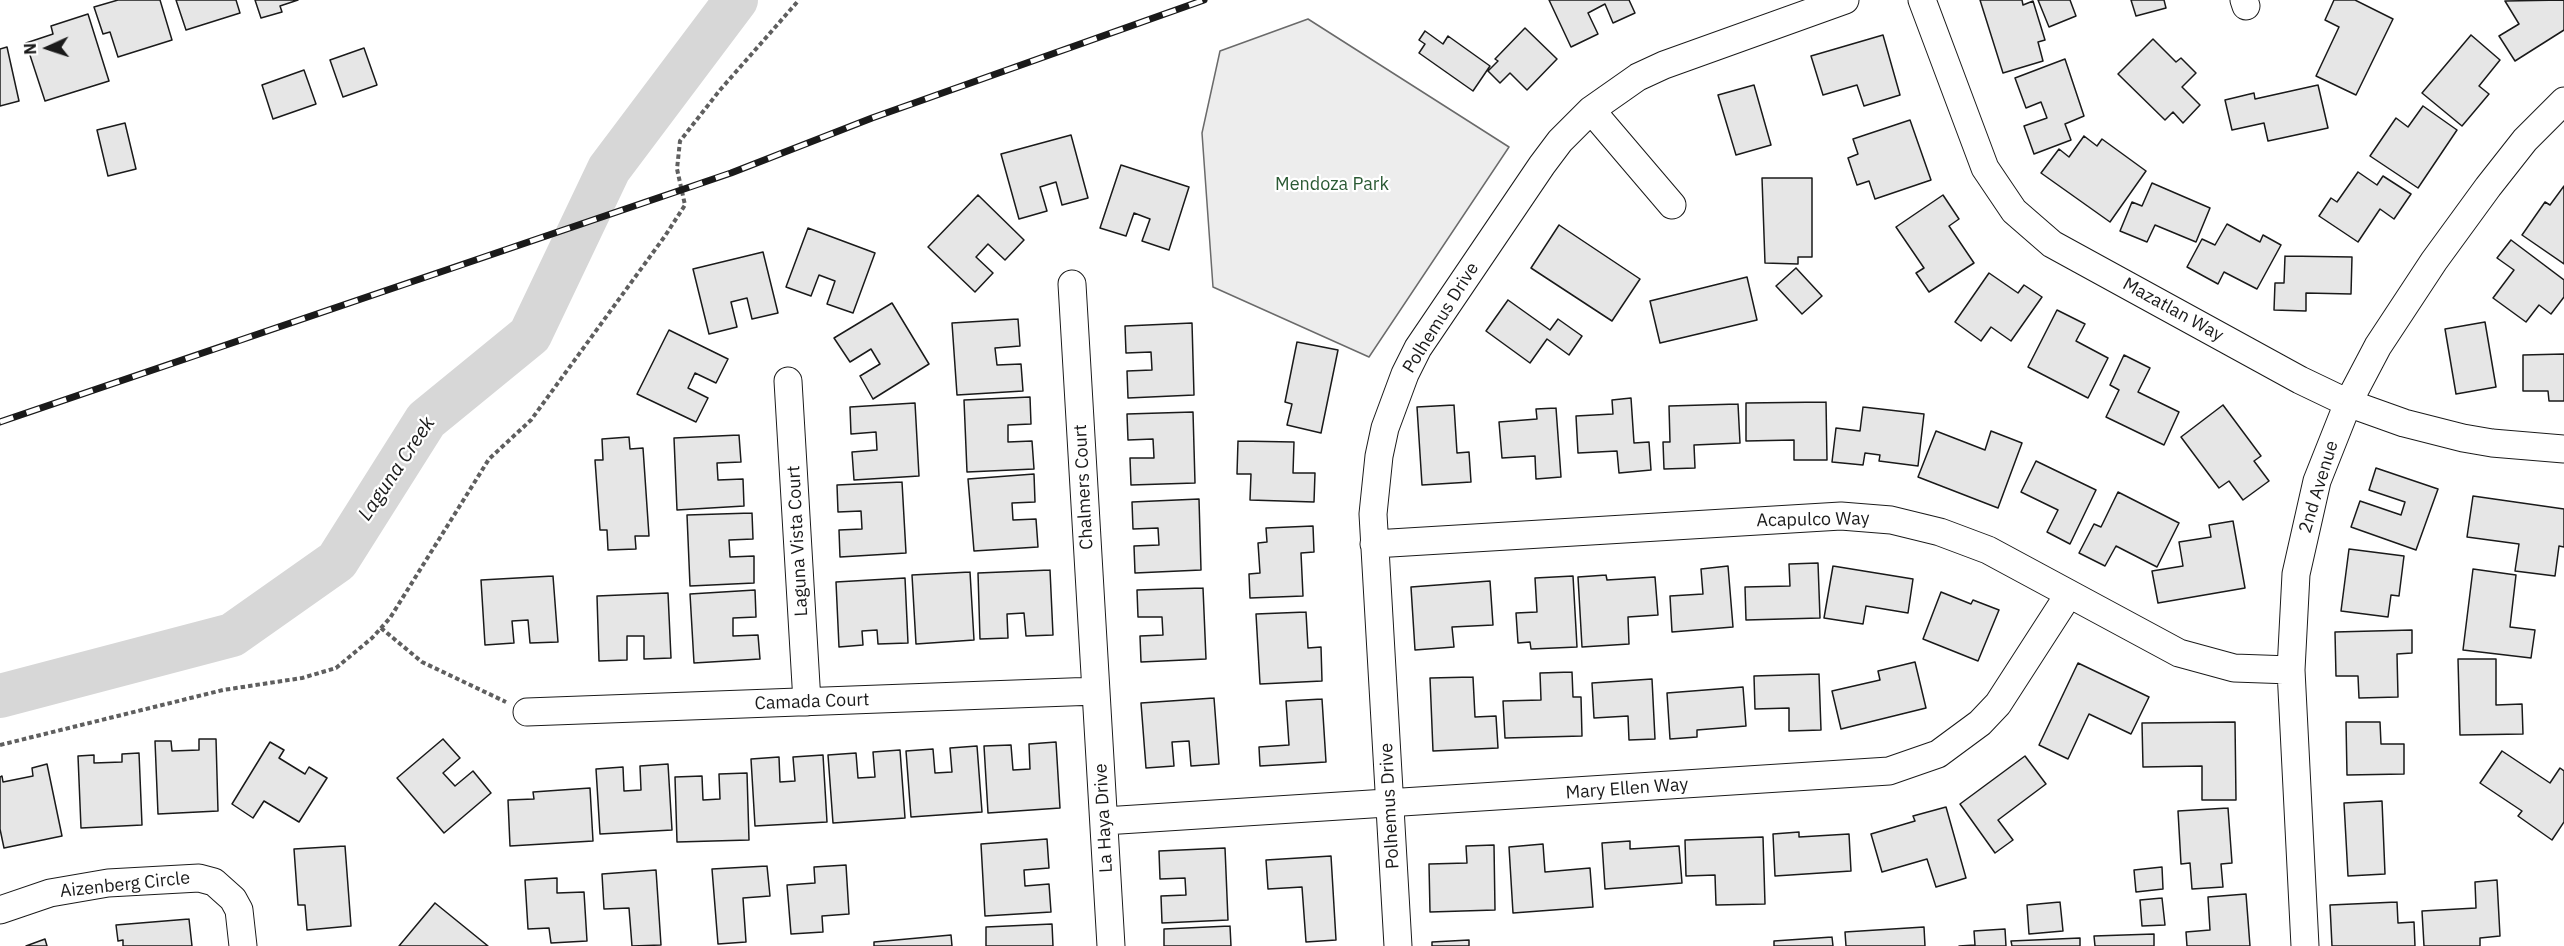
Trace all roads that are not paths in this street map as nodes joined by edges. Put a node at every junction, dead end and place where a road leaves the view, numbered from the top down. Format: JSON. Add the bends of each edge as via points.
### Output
{"nodes":[{"id":1,"x":1845,"y":0,"type":"edge"},
{"id":2,"x":1922,"y":0,"type":"edge"},
{"id":3,"x":2564,"y":100,"type":"edge"},
{"id":4,"x":1591,"y":110,"type":"junction"},
{"id":5,"x":1672,"y":205,"type":"dead end"},
{"id":6,"x":1072,"y":284,"type":"dead end"},
{"id":7,"x":788,"y":381,"type":"dead end"},
{"id":8,"x":2348,"y":403,"type":"junction"},
{"id":9,"x":2564,"y":449,"type":"edge"},
{"id":10,"x":1374,"y":544,"type":"junction"},
{"id":11,"x":2069,"y":594,"type":"junction"},
{"id":12,"x":2290,"y":670,"type":"junction"},
{"id":13,"x":1096,"y":691,"type":"junction"},
{"id":14,"x":807,"y":702,"type":"junction"},
{"id":15,"x":527,"y":712,"type":"dead end"},
{"id":16,"x":1390,"y":803,"type":"junction"},
{"id":17,"x":1104,"y":821,"type":"junction"},
{"id":18,"x":0,"y":910,"type":"edge"},
{"id":19,"x":243,"y":946,"type":"edge"},
{"id":20,"x":1111,"y":946,"type":"edge"},
{"id":21,"x":1398,"y":946,"type":"edge"},
{"id":22,"x":2305,"y":946,"type":"edge"}],
"edges":[{"from":1,"to":4,"type":"street","name":"Polhemus Drive","via":[[1664,65],[1638,77]]},
{"from":2,"to":8,"type":"street","name":"Mazatlan Way","via":[[1985,168],[2014,210],[2032,228],[2052,244]]},
{"from":3,"to":8,"type":"street","name":"2nd Avenue","via":[[2525,140],[2434,261],[2378,346]]},
{"from":4,"to":5,"type":"street"},
{"from":4,"to":10,"type":"street","name":"Polhemus Drive","via":[[1542,165],[1418,348],[1405,374],[1378,456]]},
{"from":6,"to":13,"type":"street","name":"Chalmers Court"},
{"from":7,"to":14,"type":"street","name":"Laguna Vista Court"},
{"from":8,"to":9,"type":"street","name":"Mazatlan Way","via":[[2403,423],[2463,438]]},
{"from":8,"to":12,"type":"street","name":"2nd Avenue","via":[[2309,512],[2295,585]]},
{"from":10,"to":11,"type":"street","name":"Acapulco Way","via":[[1829,516],[1866,517],[1940,532],[1988,550]]},
{"from":10,"to":16,"type":"street","name":"Polhemus Drive"},
{"from":11,"to":12,"type":"street","name":"Acapulco Way","via":[[2179,653],[2234,668]]},
{"from":11,"to":16,"type":"street","name":"Mary Ellen Way","via":[[1998,704],[1980,723],[1938,754],[1914,764],[1863,774]]},
{"from":12,"to":22,"type":"street","name":"2nd Avenue"},
{"from":13,"to":14,"type":"street","name":"Camada Court"},
{"from":13,"to":17,"type":"street","name":"La Haya Drive"},
{"from":14,"to":15,"type":"street","name":"Camada Court"},
{"from":16,"to":17,"type":"street","name":"Mary Ellen Way"},
{"from":16,"to":21,"type":"street","name":"Polhemus Drive"},
{"from":17,"to":20,"type":"street","name":"La Haya Drive"},
{"from":18,"to":19,"type":"street","name":"Aizenberg Circle","via":[[50,893],[108,883],[199,878],[214,882],[233,899],[239,910]]}]}
